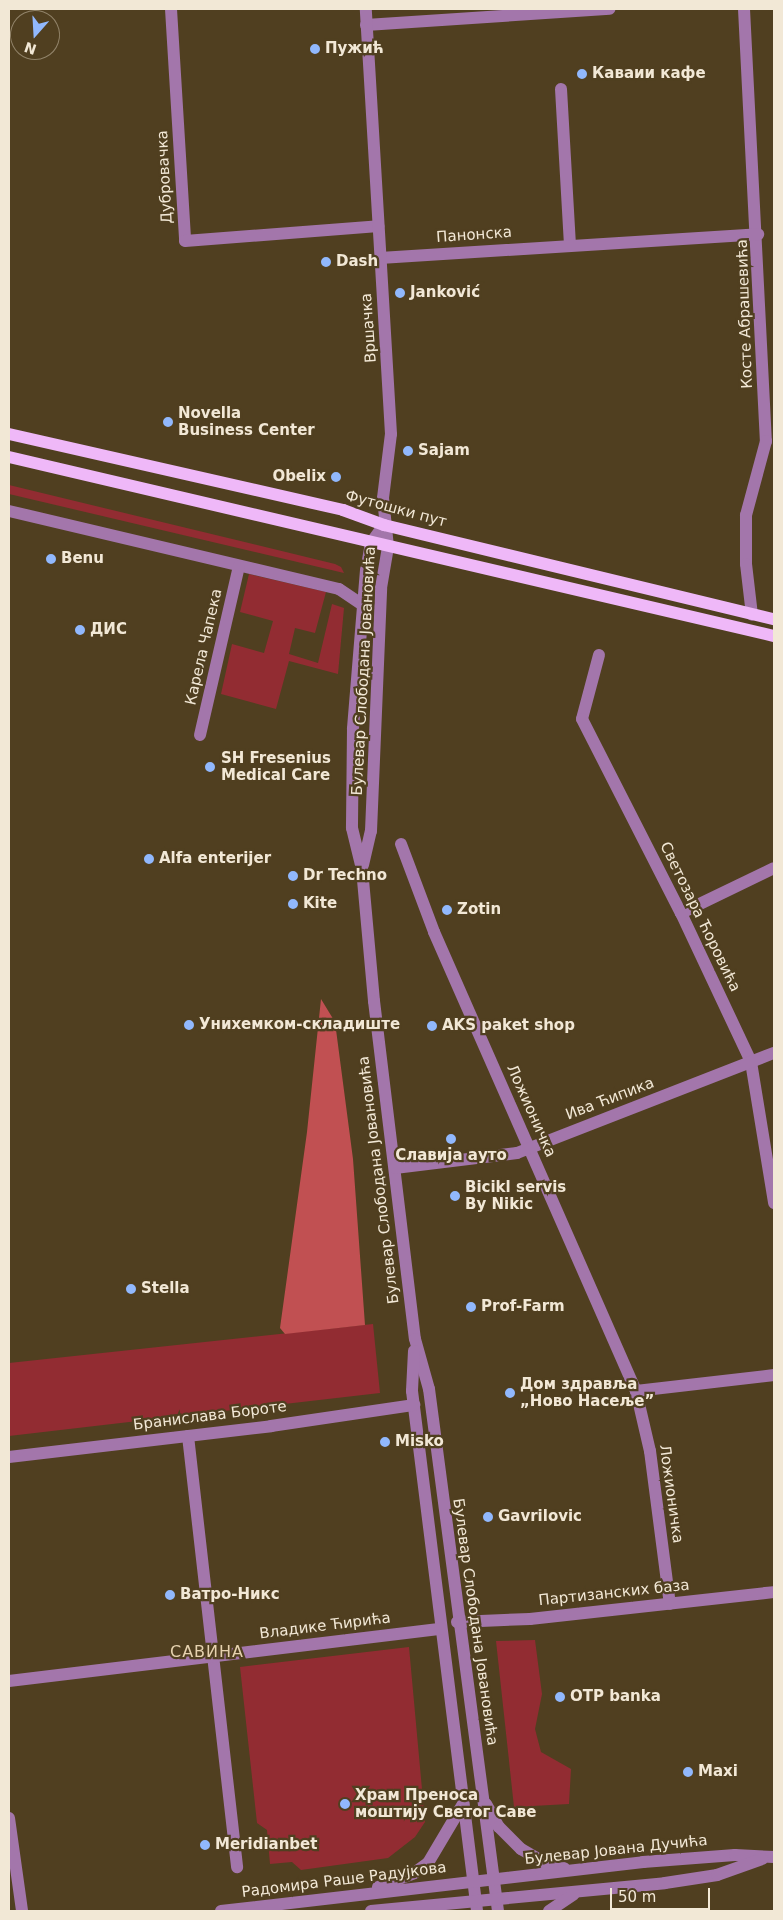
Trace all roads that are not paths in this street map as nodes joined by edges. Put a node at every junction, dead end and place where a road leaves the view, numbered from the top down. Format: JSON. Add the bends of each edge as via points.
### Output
{"nodes":[{"id":1,"x":171,"y":9,"type":"edge"},
{"id":2,"x":366,"y":9,"type":"edge"},
{"id":3,"x":609,"y":9,"type":"edge"},
{"id":4,"x":744,"y":9,"type":"edge"},
{"id":5,"x":366,"y":25,"type":"junction"},
{"id":6,"x":561,"y":89,"type":"dead end"},
{"id":7,"x":378,"y":226,"type":"junction"},
{"id":8,"x":758,"y":234,"type":"junction"},
{"id":9,"x":570,"y":245,"type":"junction"},
{"id":10,"x":380,"y":258,"type":"junction"},
{"id":11,"x":9,"y":434,"type":"edge"},
{"id":12,"x":9,"y":457,"type":"edge"},
{"id":13,"x":9,"y":511,"type":"edge"},
{"id":14,"x":384,"y":525,"type":"junction"},
{"id":15,"x":371,"y":543,"type":"junction"},
{"id":16,"x":388,"y":547,"type":"junction"},
{"id":17,"x":240,"y":566,"type":"junction"},
{"id":18,"x":364,"y":606,"type":"junction"},
{"id":19,"x":752,"y":615,"type":"junction"},
{"id":20,"x":774,"y":619,"type":"edge"},
{"id":21,"x":774,"y":636,"type":"edge"},
{"id":22,"x":599,"y":654,"type":"dead end"},
{"id":23,"x":200,"y":735,"type":"dead end"},
{"id":24,"x":401,"y":844,"type":"dead end"},
{"id":25,"x":774,"y":868,"type":"edge"},
{"id":26,"x":362,"y":869,"type":"junction"},
{"id":27,"x":682,"y":913,"type":"junction"},
{"id":28,"x":774,"y":1052,"type":"edge"},
{"id":29,"x":751,"y":1062,"type":"junction"},
{"id":30,"x":530,"y":1148,"type":"junction"},
{"id":31,"x":395,"y":1168,"type":"junction"},
{"id":32,"x":774,"y":1203,"type":"edge"},
{"id":33,"x":415,"y":1339,"type":"junction"},
{"id":34,"x":774,"y":1375,"type":"edge"},
{"id":35,"x":636,"y":1391,"type":"junction"},
{"id":36,"x":414,"y":1405,"type":"junction"},
{"id":37,"x":188,"y":1436,"type":"junction"},
{"id":38,"x":9,"y":1457,"type":"edge"},
{"id":39,"x":774,"y":1592,"type":"edge"},
{"id":40,"x":670,"y":1604,"type":"junction"},
{"id":41,"x":457,"y":1622,"type":"junction"},
{"id":42,"x":441,"y":1629,"type":"junction"},
{"id":43,"x":213,"y":1656,"type":"junction"},
{"id":44,"x":9,"y":1681,"type":"edge"},
{"id":45,"x":483,"y":1799,"type":"junction"},
{"id":46,"x":463,"y":1804,"type":"junction"},
{"id":47,"x":9,"y":1818,"type":"edge"},
{"id":48,"x":769,"y":1857,"type":"edge"},
{"id":49,"x":237,"y":1867,"type":"dead end"},
{"id":50,"x":571,"y":1870,"type":"junction"},
{"id":51,"x":493,"y":1878,"type":"junction"},
{"id":52,"x":472,"y":1882,"type":"junction"},
{"id":53,"x":576,"y":1892,"type":"junction"},
{"id":54,"x":352,"y":1896,"type":"junction"},
{"id":55,"x":497,"y":1905,"type":"edge"},
{"id":56,"x":476,"y":1907,"type":"edge"},
{"id":57,"x":22,"y":1911,"type":"edge"},
{"id":58,"x":221,"y":1911,"type":"edge"},
{"id":59,"x":371,"y":1911,"type":"edge"},
{"id":60,"x":549,"y":1911,"type":"edge"}],
"edges":[{"from":1,"to":7,"type":"street","name":"Дубровачка","via":[[185,241]]},
{"from":2,"to":5,"type":"street","name":"Вршачка"},
{"from":3,"to":5,"type":"street"},
{"from":4,"to":8,"type":"street","name":"Косте Абрашевића"},
{"from":5,"to":7,"type":"street","name":"Вршачка"},
{"from":6,"to":9,"type":"street"},
{"from":7,"to":10,"type":"street","name":"Вршачка"},
{"from":8,"to":9,"type":"street","name":"Панонска"},
{"from":8,"to":19,"type":"street","name":"Косте Абрашевића","via":[[766,441],[746,515],[746,564]]},
{"from":9,"to":10,"type":"street","name":"Панонска"},
{"from":10,"to":14,"type":"street","name":"Вршачка","via":[[391,412]]},
{"from":11,"to":14,"type":"main road","name":"Футошки пут","via":[[343,510]]},
{"from":12,"to":15,"type":"main road"},
{"from":13,"to":17,"type":"street"},
{"from":14,"to":15,"type":"street","name":"Булевар Слободана Јовановића"},
{"from":14,"to":16,"type":"street","name":"Булевар Слободана Јовановића"},
{"from":14,"to":19,"type":"main road","name":"Футошки пут"},
{"from":15,"to":16,"type":"main road"},
{"from":15,"to":18,"type":"street","name":"Булевар Слободана Јовановића"},
{"from":16,"to":21,"type":"main road"},
{"from":16,"to":26,"type":"street","name":"Булевар Слободана Јовановића","via":[[381,588],[371,831]]},
{"from":17,"to":18,"type":"street","via":[[338,589]]},
{"from":17,"to":23,"type":"street","name":"Карела Чапека"},
{"from":18,"to":26,"type":"street","name":"Булевар Слободана Јовановића","via":[[353,729],[352,828]]},
{"from":19,"to":20,"type":"main road","name":"Футошки пут"},
{"from":22,"to":27,"type":"street","name":"Светозара Ћоровића","via":[[582,719]]},
{"from":24,"to":30,"type":"street","name":"Ложионичка","via":[[434,932]]},
{"from":25,"to":27,"type":"street"},
{"from":26,"to":31,"type":"street","name":"Булевар Слободана Јовановића"},
{"from":27,"to":29,"type":"street","name":"Светозара Ћоровића"},
{"from":28,"to":29,"type":"street","name":"Ива Ћипика"},
{"from":29,"to":30,"type":"street","name":"Ива Ћипика"},
{"from":29,"to":32,"type":"street","name":"Светозара Ћоровића"},
{"from":30,"to":31,"type":"street","name":"Ива Ћипика","via":[[517,1153]]},
{"from":30,"to":35,"type":"street","name":"Ложионичка"},
{"from":31,"to":33,"type":"street","name":"Булевар Слободана Јовановића"},
{"from":33,"to":36,"type":"street","name":"Булевар Слободана Јовановића"},
{"from":33,"to":41,"type":"street","name":"Булевар Слободана Јовановића","via":[[429,1389]]},
{"from":34,"to":35,"type":"street"},
{"from":35,"to":40,"type":"street","name":"Ложионичка","via":[[650,1451]]},
{"from":36,"to":37,"type":"street","name":"Бранислава Бороте"},
{"from":36,"to":42,"type":"street","name":"Булевар Слободана Јовановића"},
{"from":37,"to":38,"type":"street","name":"Бранислава Бороте"},
{"from":37,"to":43,"type":"street"},
{"from":39,"to":40,"type":"street","name":"Партизанских база"},
{"from":40,"to":41,"type":"street","name":"Партизанских база","via":[[530,1619]]},
{"from":41,"to":45,"type":"street","name":"Булевар Слободана Јовановића"},
{"from":42,"to":43,"type":"street","name":"Владике Ћирића"},
{"from":42,"to":46,"type":"street","name":"Булевар Слободана Јовановића","via":[[449,1668]]},
{"from":43,"to":44,"type":"street","name":"Владике Ћирића"},
{"from":43,"to":49,"type":"street"},
{"from":45,"to":50,"type":"street","via":[[499,1827],[521,1849],[545,1863]]},
{"from":45,"to":51,"type":"street","name":"Булевар Слободана Јовановића"},
{"from":46,"to":52,"type":"street","name":"Булевар Слободана Јовановића"},
{"from":46,"to":54,"type":"street","via":[[428,1864],[398,1880]]},
{"from":47,"to":57,"type":"street"},
{"from":48,"to":50,"type":"street","name":"Булевар Јована Дучића","via":[[704,1857]]},
{"from":48,"to":53,"type":"street","name":"Булевар Јована Дучића","via":[[717,1875]]},
{"from":50,"to":51,"type":"street","name":"Булевар Јована Дучића"},
{"from":51,"to":52,"type":"street","name":"Булевар Јована Дучића"},
{"from":51,"to":55,"type":"street","name":"Булевар Слободана Јовановића"},
{"from":52,"to":54,"type":"street","name":"Радомира Раше Радујкова"},
{"from":52,"to":56,"type":"street","name":"Булевар Слободана Јовановића"},
{"from":53,"to":55,"type":"street","name":"Булевар Јована Дучића"},
{"from":53,"to":60,"type":"street"},
{"from":54,"to":58,"type":"street","name":"Радомира Раше Радујкова"},
{"from":55,"to":56,"type":"street","name":"Булевар Јована Дучића"},
{"from":56,"to":59,"type":"street"}]}
